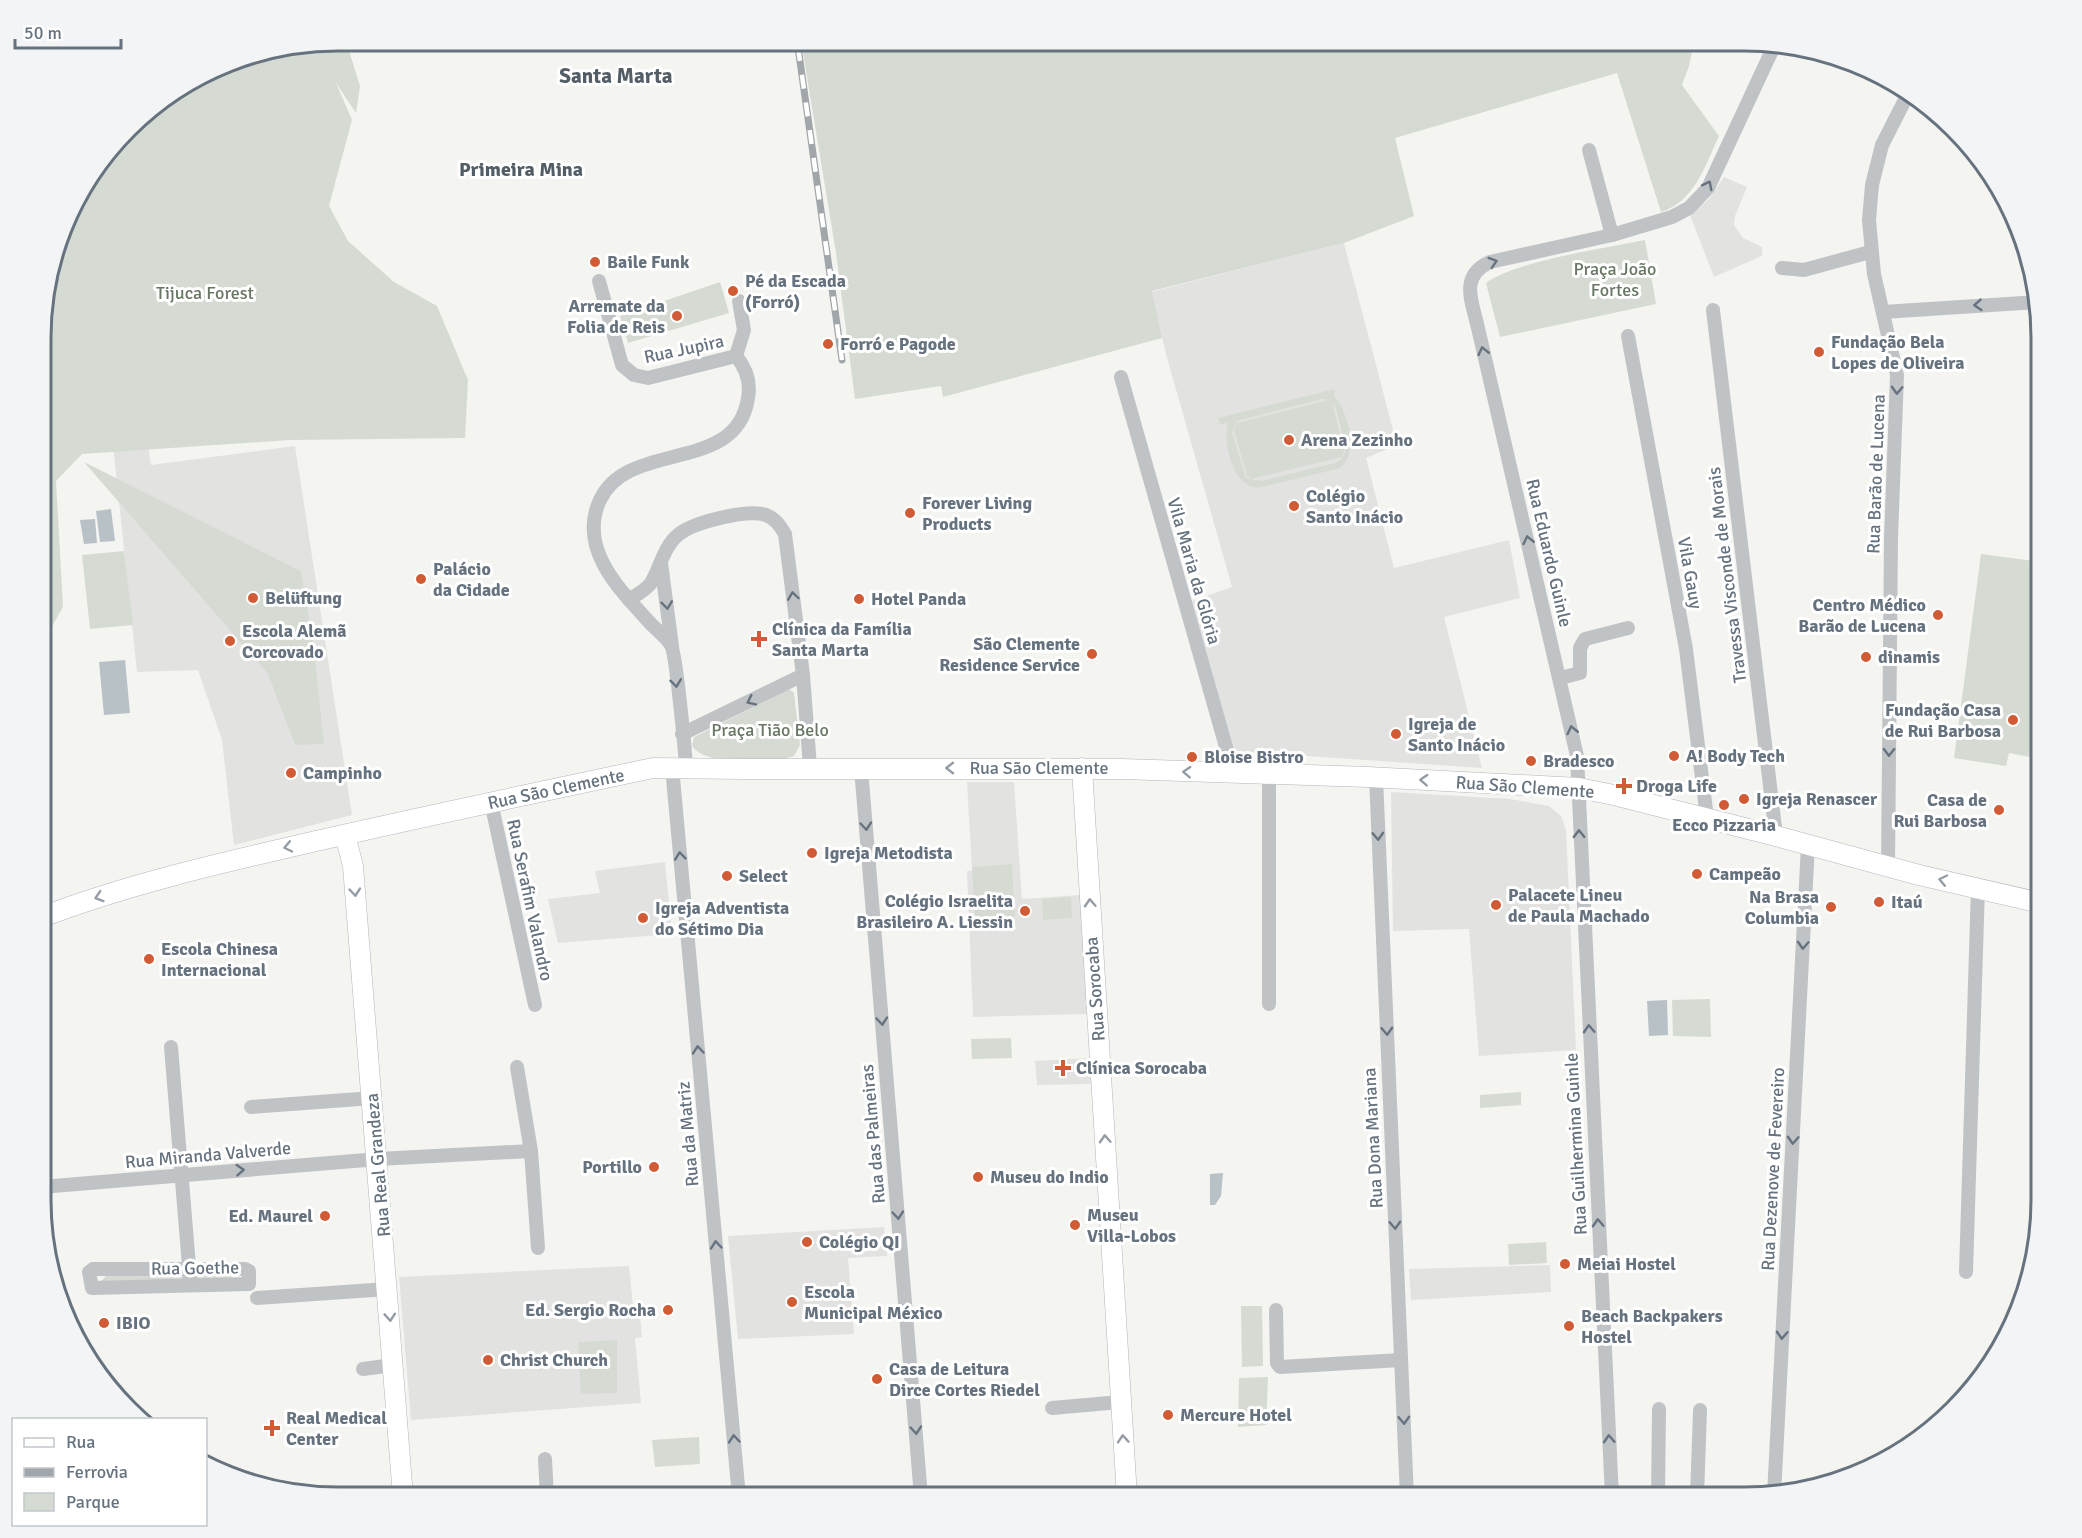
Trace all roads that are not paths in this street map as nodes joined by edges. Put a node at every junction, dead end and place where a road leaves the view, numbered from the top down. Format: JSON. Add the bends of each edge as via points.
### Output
{"nodes":[{"id":1,"x":1771,"y":52,"type":"edge"},
{"id":2,"x":1905,"y":100,"type":"edge"},
{"id":3,"x":1589,"y":150,"type":"dead end"},
{"id":4,"x":1612,"y":235,"type":"junction"},
{"id":5,"x":1870,"y":252,"type":"junction"},
{"id":6,"x":1782,"y":268,"type":"dead end"},
{"id":7,"x":599,"y":281,"type":"dead end"},
{"id":8,"x":739,"y":302,"type":"dead end"},
{"id":9,"x":2029,"y":303,"type":"edge"},
{"id":10,"x":1713,"y":310,"type":"dead end"},
{"id":11,"x":1883,"y":312,"type":"junction"},
{"id":12,"x":1628,"y":336,"type":"dead end"},
{"id":13,"x":736,"y":356,"type":"junction"},
{"id":14,"x":1121,"y":377,"type":"dead end"},
{"id":15,"x":661,"y":563,"type":"junction"},
{"id":16,"x":629,"y":600,"type":"junction"},
{"id":17,"x":1628,"y":628,"type":"dead end"},
{"id":18,"x":672,"y":646,"type":"junction"},
{"id":19,"x":804,"y":675,"type":"junction"},
{"id":20,"x":1560,"y":678,"type":"junction"},
{"id":21,"x":682,"y":734,"type":"junction"},
{"id":22,"x":679,"y":767,"type":"junction"},
{"id":23,"x":810,"y":767,"type":"junction"},
{"id":24,"x":861,"y":768,"type":"junction"},
{"id":25,"x":1082,"y":768,"type":"junction"},
{"id":26,"x":1234,"y":775,"type":"junction"},
{"id":27,"x":1269,"y":775,"type":"junction"},
{"id":28,"x":1376,"y":777,"type":"junction"},
{"id":29,"x":1579,"y":788,"type":"junction"},
{"id":30,"x":491,"y":802,"type":"junction"},
{"id":31,"x":1707,"y":818,"type":"junction"},
{"id":32,"x":345,"y":835,"type":"junction"},
{"id":33,"x":1776,"y":836,"type":"junction"},
{"id":34,"x":1808,"y":845,"type":"junction"},
{"id":35,"x":1888,"y":866,"type":"junction"},
{"id":36,"x":1978,"y":887,"type":"junction"},
{"id":37,"x":2031,"y":900,"type":"edge"},
{"id":38,"x":51,"y":914,"type":"edge"},
{"id":39,"x":1269,"y":1004,"type":"dead end"},
{"id":40,"x":535,"y":1005,"type":"dead end"},
{"id":41,"x":171,"y":1047,"type":"dead end"},
{"id":42,"x":517,"y":1067,"type":"dead end"},
{"id":43,"x":373,"y":1098,"type":"junction"},
{"id":44,"x":251,"y":1107,"type":"dead end"},
{"id":45,"x":531,"y":1151,"type":"junction"},
{"id":46,"x":387,"y":1160,"type":"junction"},
{"id":47,"x":182,"y":1174,"type":"junction"},
{"id":48,"x":51,"y":1186,"type":"edge"},
{"id":49,"x":538,"y":1248,"type":"dead end"},
{"id":50,"x":189,"y":1269,"type":"junction"},
{"id":51,"x":1966,"y":1272,"type":"dead end"},
{"id":52,"x":190,"y":1287,"type":"junction"},
{"id":53,"x":388,"y":1288,"type":"junction"},
{"id":54,"x":257,"y":1298,"type":"dead end"},
{"id":55,"x":1276,"y":1310,"type":"dead end"},
{"id":56,"x":1401,"y":1360,"type":"junction"},
{"id":57,"x":393,"y":1365,"type":"junction"},
{"id":58,"x":363,"y":1369,"type":"dead end"},
{"id":59,"x":1120,"y":1401,"type":"junction"},
{"id":60,"x":1052,"y":1408,"type":"dead end"},
{"id":61,"x":1659,"y":1409,"type":"dead end"},
{"id":62,"x":1700,"y":1410,"type":"dead end"},
{"id":63,"x":544,"y":1459,"type":"dead end"},
{"id":64,"x":1774,"y":1485,"type":"edge"},
{"id":65,"x":402,"y":1487,"type":"edge"},
{"id":66,"x":547,"y":1487,"type":"edge"},
{"id":67,"x":738,"y":1487,"type":"edge"},
{"id":68,"x":920,"y":1487,"type":"edge"},
{"id":69,"x":1126,"y":1487,"type":"edge"},
{"id":70,"x":1407,"y":1487,"type":"edge"},
{"id":71,"x":1612,"y":1487,"type":"edge"},
{"id":72,"x":1658,"y":1487,"type":"edge"},
{"id":73,"x":1697,"y":1487,"type":"edge"}],
"edges":[{"from":4,"to":1,"type":"street","one_way":true,"via":[[1664,220],[1689,208],[1708,188]]},
{"from":2,"to":5,"type":"street","name":"Rua Barão de Lucena","via":[[1889,127],[1877,163],[1870,207]]},
{"from":3,"to":4,"type":"street"},
{"from":20,"to":4,"type":"street","name":"Rua Eduardo Guinle","one_way":true,"via":[[1470,288],[1472,276],[1479,268],[1496,260]]},
{"from":5,"to":6,"type":"street","via":[[1804,270]]},
{"from":5,"to":11,"type":"street","name":"Rua Barão de Lucena"},
{"from":7,"to":13,"type":"street","name":"Rua Jupira","via":[[622,365],[634,375],[648,378]]},
{"from":8,"to":13,"type":"street","via":[[744,330]]},
{"from":9,"to":11,"type":"street","one_way":true},
{"from":10,"to":33,"type":"street","name":"Travessa Visconde de Morais"},
{"from":11,"to":35,"type":"street","name":"Rua Barão de Lucena","one_way":true,"via":[[1897,375],[1891,538]]},
{"from":12,"to":31,"type":"street","name":"Vila Gauy","via":[[1686,650]]},
{"from":13,"to":16,"type":"street","via":[[746,371],[749,396],[733,430],[714,445],[624,472],[601,497],[592,525],[594,542],[601,562]]},
{"from":14,"to":26,"type":"street","name":"Vila Maria da Glória"},
{"from":15,"to":16,"type":"street","via":[[646,588]]},
{"from":15,"to":18,"type":"street","name":"Rua da Matriz","one_way":true},
{"from":19,"to":15,"type":"street","one_way":true,"via":[[785,534],[772,518],[759,513],[735,515],[683,531],[672,541]]},
{"from":16,"to":18,"type":"street"},
{"from":17,"to":20,"type":"street","via":[[1585,639],[1580,648],[1580,673]]},
{"from":18,"to":21,"type":"street","name":"Rua da Matriz","one_way":true},
{"from":19,"to":21,"type":"street","one_way":true},
{"from":19,"to":23,"type":"street"},
{"from":29,"to":20,"type":"street","name":"Rua Eduardo Guinle","one_way":true,"via":[[1577,756]]},
{"from":21,"to":22,"type":"street","name":"Rua da Matriz"},
{"from":22,"to":23,"type":"main road","name":"Rua São Clemente"},
{"from":22,"to":30,"type":"main road","name":"Rua São Clemente","via":[[653,768]]},
{"from":67,"to":22,"type":"street","name":"Rua da Matriz","one_way":true},
{"from":23,"to":24,"type":"main road","name":"Rua São Clemente"},
{"from":25,"to":24,"type":"main road","name":"Rua São Clemente","one_way":true},
{"from":24,"to":68,"type":"street","name":"Rua das Palmeiras","one_way":true},
{"from":26,"to":25,"type":"main road","name":"Rua São Clemente","one_way":true},
{"from":59,"to":25,"type":"main road","name":"Rua Sorocaba","one_way":true},
{"from":26,"to":27,"type":"main road","name":"Rua São Clemente"},
{"from":27,"to":28,"type":"main road","name":"Rua São Clemente"},
{"from":27,"to":39,"type":"street"},
{"from":29,"to":28,"type":"main road","name":"Rua São Clemente","one_way":true},
{"from":28,"to":56,"type":"street","name":"Rua Dona Mariana","one_way":true},
{"from":29,"to":31,"type":"main road","name":"Rua São Clemente"},
{"from":71,"to":29,"type":"street","name":"Rua Guilhermina Guinle","one_way":true},
{"from":30,"to":32,"type":"main road","name":"Rua São Clemente"},
{"from":30,"to":40,"type":"street","name":"Rua Serafim Valandro"},
{"from":31,"to":33,"type":"main road","name":"Rua São Clemente"},
{"from":32,"to":38,"type":"main road","name":"Rua São Clemente","one_way":true,"via":[[156,879]]},
{"from":32,"to":43,"type":"main road","name":"Rua Real Grandeza","one_way":true,"via":[[353,866]]},
{"from":33,"to":34,"type":"main road","name":"Rua São Clemente"},
{"from":34,"to":35,"type":"main road","name":"Rua São Clemente"},
{"from":34,"to":64,"type":"street","name":"Rua Dezenove de Fevereiro","one_way":true},
{"from":36,"to":35,"type":"main road","name":"Rua São Clemente","one_way":true},
{"from":36,"to":37,"type":"main road","name":"Rua São Clemente"},
{"from":36,"to":51,"type":"street"},
{"from":41,"to":47,"type":"street"},
{"from":42,"to":45,"type":"street"},
{"from":43,"to":44,"type":"street"},
{"from":43,"to":46,"type":"main road","name":"Rua Real Grandeza"},
{"from":45,"to":46,"type":"street","name":"Rua Miranda Valverde"},
{"from":45,"to":49,"type":"street"},
{"from":47,"to":46,"type":"street","name":"Rua Miranda Valverde","one_way":true},
{"from":46,"to":53,"type":"main road","name":"Rua Real Grandeza"},
{"from":47,"to":48,"type":"street","name":"Rua Miranda Valverde"},
{"from":47,"to":50,"type":"street"},
{"from":50,"to":52,"type":"street"},
{"from":50,"to":52,"type":"street","name":"Rua Goethe","via":[[249,1271],[248,1286]]},
{"from":50,"to":52,"type":"street","name":"Rua Goethe","via":[[89,1272],[92,1288]]},
{"from":53,"to":54,"type":"street"},
{"from":53,"to":57,"type":"main road","name":"Rua Real Grandeza","one_way":true},
{"from":55,"to":56,"type":"street","via":[[1280,1367]]},
{"from":56,"to":70,"type":"street","name":"Rua Dona Mariana","one_way":true},
{"from":57,"to":58,"type":"street"},
{"from":57,"to":65,"type":"main road","name":"Rua Real Grandeza"},
{"from":59,"to":60,"type":"street"},
{"from":69,"to":59,"type":"main road","name":"Rua Sorocaba","one_way":true},
{"from":61,"to":72,"type":"street"},
{"from":62,"to":73,"type":"street"},
{"from":63,"to":66,"type":"street"}]}
